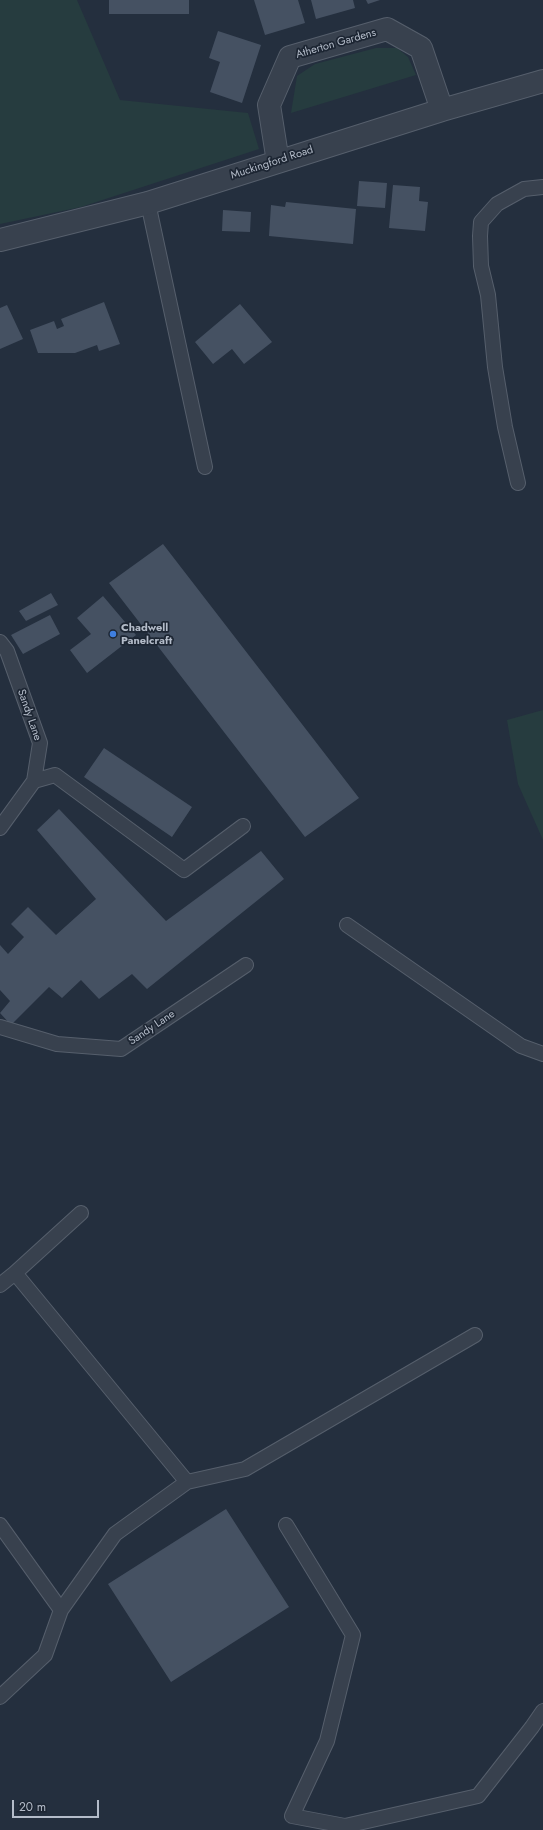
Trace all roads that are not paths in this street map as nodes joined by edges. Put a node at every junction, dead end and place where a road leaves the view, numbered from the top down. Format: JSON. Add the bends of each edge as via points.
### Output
{"nodes":[{"id":1,"x":543,"y":80,"type":"edge"},
{"id":2,"x":442,"y":110,"type":"junction"},
{"id":3,"x":278,"y":162,"type":"junction"},
{"id":4,"x":543,"y":187,"type":"edge"},
{"id":5,"x":148,"y":203,"type":"junction"},
{"id":6,"x":0,"y":240,"type":"edge"},
{"id":7,"x":205,"y":467,"type":"dead end"},
{"id":8,"x":518,"y":483,"type":"dead end"},
{"id":9,"x":0,"y":642,"type":"edge"},
{"id":10,"x":34,"y":781,"type":"junction"},
{"id":11,"x":243,"y":826,"type":"dead end"},
{"id":12,"x":0,"y":828,"type":"edge"},
{"id":13,"x":347,"y":925,"type":"dead end"},
{"id":14,"x":246,"y":965,"type":"dead end"},
{"id":15,"x":0,"y":1027,"type":"edge"},
{"id":16,"x":543,"y":1054,"type":"edge"},
{"id":17,"x":81,"y":1213,"type":"dead end"},
{"id":18,"x":15,"y":1273,"type":"junction"},
{"id":19,"x":0,"y":1285,"type":"edge"},
{"id":20,"x":475,"y":1336,"type":"dead end"},
{"id":21,"x":187,"y":1482,"type":"junction"},
{"id":22,"x":0,"y":1525,"type":"edge"},
{"id":23,"x":286,"y":1525,"type":"dead end"},
{"id":24,"x":61,"y":1610,"type":"junction"},
{"id":25,"x":0,"y":1697,"type":"edge"},
{"id":26,"x":543,"y":1711,"type":"edge"}],
"edges":[{"from":1,"to":2,"type":"street","name":"Muckingford Road"},
{"from":2,"to":3,"type":"street","name":"Muckingford Road"},
{"from":2,"to":3,"type":"street","name":"Atherton Gardens","via":[[421,48],[387,29],[290,57],[269,105]]},
{"from":3,"to":5,"type":"street","name":"Muckingford Road"},
{"from":4,"to":8,"type":"lane","via":[[524,189],[497,204],[482,222],[480,236],[495,367]]},
{"from":5,"to":6,"type":"street","name":"Muckingford Road"},
{"from":5,"to":7,"type":"lane"},
{"from":9,"to":10,"type":"lane","name":"Sandy Lane","via":[[40,743]]},
{"from":10,"to":11,"type":"lane","via":[[55,775],[184,870]]},
{"from":10,"to":12,"type":"lane","name":"Sandy Lane"},
{"from":13,"to":16,"type":"lane","via":[[521,1046]]},
{"from":14,"to":15,"type":"lane","name":"Sandy Lane","via":[[121,1049],[57,1044]]},
{"from":17,"to":18,"type":"lane"},
{"from":18,"to":19,"type":"lane"},
{"from":18,"to":21,"type":"lane"},
{"from":20,"to":21,"type":"lane","via":[[245,1469]]},
{"from":21,"to":24,"type":"lane","via":[[115,1534]]},
{"from":22,"to":24,"type":"lane"},
{"from":23,"to":26,"type":"lane","via":[[353,1635],[327,1740],[292,1816],[345,1826],[478,1796]]},
{"from":24,"to":25,"type":"lane","via":[[45,1655]]}]}
